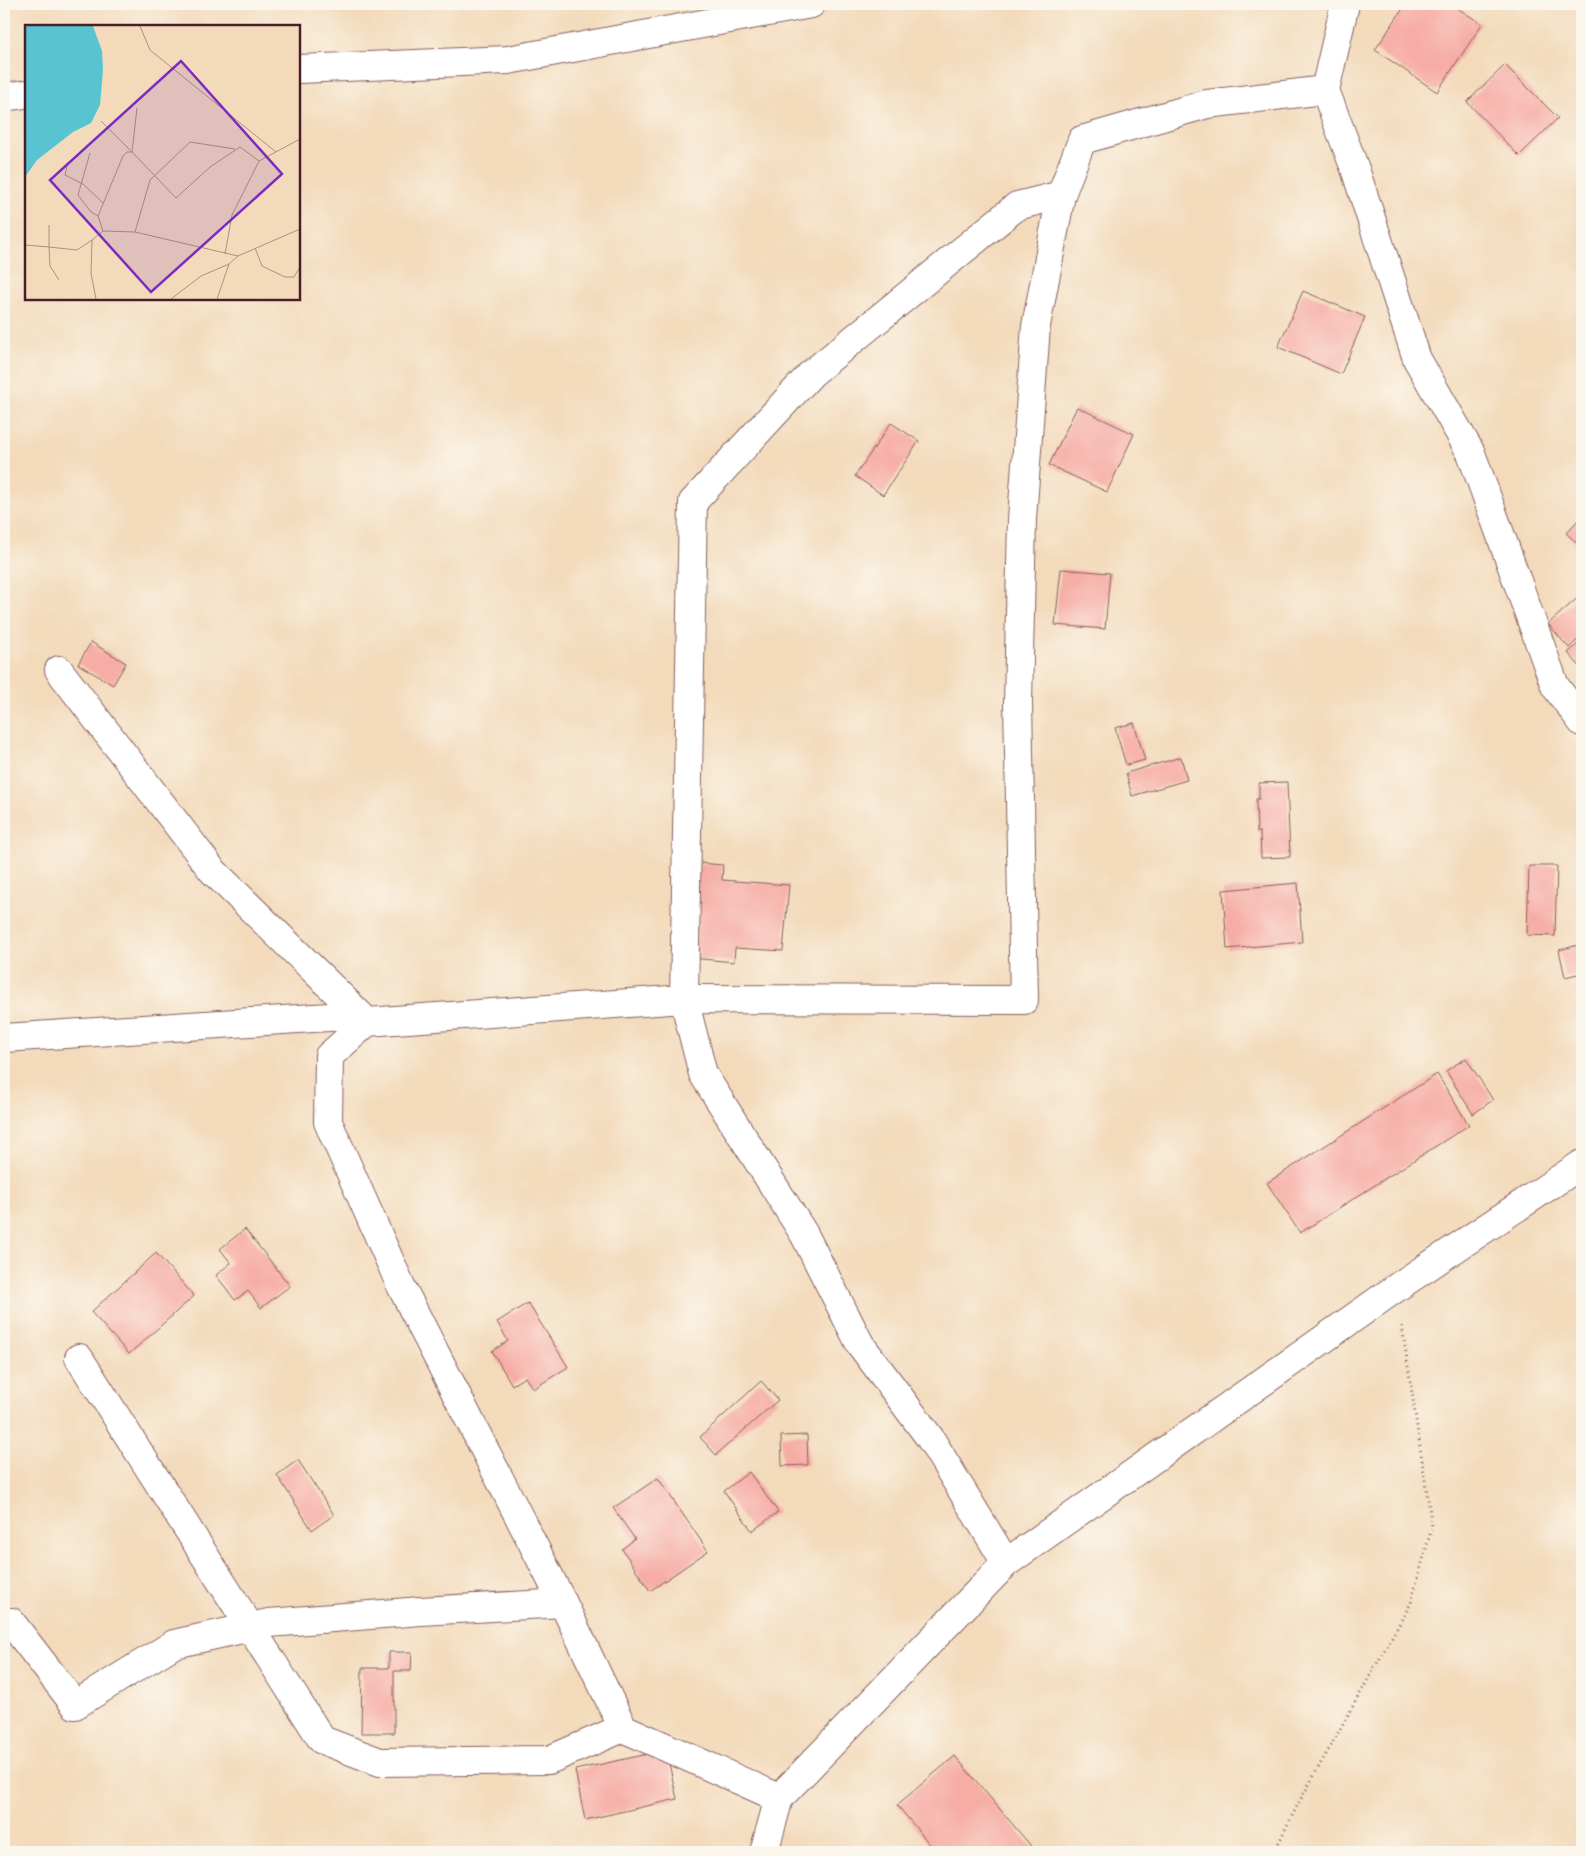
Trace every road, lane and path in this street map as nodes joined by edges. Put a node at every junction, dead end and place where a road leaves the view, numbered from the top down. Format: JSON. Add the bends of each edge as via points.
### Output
{"nodes":[{"id":1,"x":810,"y":4,"type":"edge"},
{"id":2,"x":1344,"y":4,"type":"edge"},
{"id":3,"x":300,"y":69,"type":"edge"},
{"id":4,"x":1324,"y":90,"type":"junction"},
{"id":5,"x":25,"y":94,"type":"edge"},
{"id":6,"x":4,"y":97,"type":"edge"},
{"id":7,"x":1061,"y":195,"type":"junction"},
{"id":8,"x":59,"y":670,"type":"dead end"},
{"id":9,"x":1582,"y":722,"type":"edge"},
{"id":10,"x":684,"y":999,"type":"junction"},
{"id":11,"x":364,"y":1019,"type":"junction"},
{"id":12,"x":4,"y":1038,"type":"edge"},
{"id":13,"x":1582,"y":1164,"type":"edge"},
{"id":14,"x":1396,"y":1288,"type":"junction"},
{"id":15,"x":79,"y":1358,"type":"dead end"},
{"id":16,"x":1006,"y":1563,"type":"junction"},
{"id":17,"x":563,"y":1603,"type":"junction"},
{"id":18,"x":11,"y":1622,"type":"dead end"},
{"id":19,"x":251,"y":1628,"type":"junction"},
{"id":20,"x":623,"y":1728,"type":"junction"},
{"id":21,"x":779,"y":1798,"type":"junction"},
{"id":22,"x":764,"y":1852,"type":"edge"},
{"id":23,"x":1274,"y":1852,"type":"edge"}],
"edges":[{"from":1,"to":3,"type":"street","via":[[508,60]]},
{"from":2,"to":4,"type":"street"},
{"from":4,"to":7,"type":"street","via":[[1207,104],[1082,140]]},
{"from":4,"to":9,"type":"street","via":[[1355,169],[1417,359],[1471,453],[1555,686]]},
{"from":5,"to":6,"type":"street"},
{"from":7,"to":10,"type":"street","via":[[1017,206],[811,374],[693,502]]},
{"from":7,"to":10,"type":"street","via":[[1036,326],[1022,519],[1018,703],[1024,1000]]},
{"from":8,"to":11,"type":"street","via":[[212,870]]},
{"from":10,"to":11,"type":"street"},
{"from":10,"to":16,"type":"street","via":[[703,1074],[804,1234],[860,1344],[930,1438]]},
{"from":11,"to":12,"type":"street"},
{"from":11,"to":17,"type":"street","via":[[329,1056],[328,1122],[401,1286]]},
{"from":13,"to":14,"type":"street"},
{"from":14,"to":16,"type":"street"},
{"from":14,"to":23,"type":"path","via":[[1432,1527],[1411,1604]]},
{"from":15,"to":19,"type":"street"},
{"from":16,"to":21,"type":"street"},
{"from":17,"to":19,"type":"street","via":[[421,1611]]},
{"from":17,"to":20,"type":"street"},
{"from":18,"to":19,"type":"street","via":[[75,1705],[174,1644]]},
{"from":19,"to":20,"type":"street","via":[[322,1740],[380,1762],[549,1760]]},
{"from":20,"to":21,"type":"street"},
{"from":21,"to":22,"type":"street"}]}
